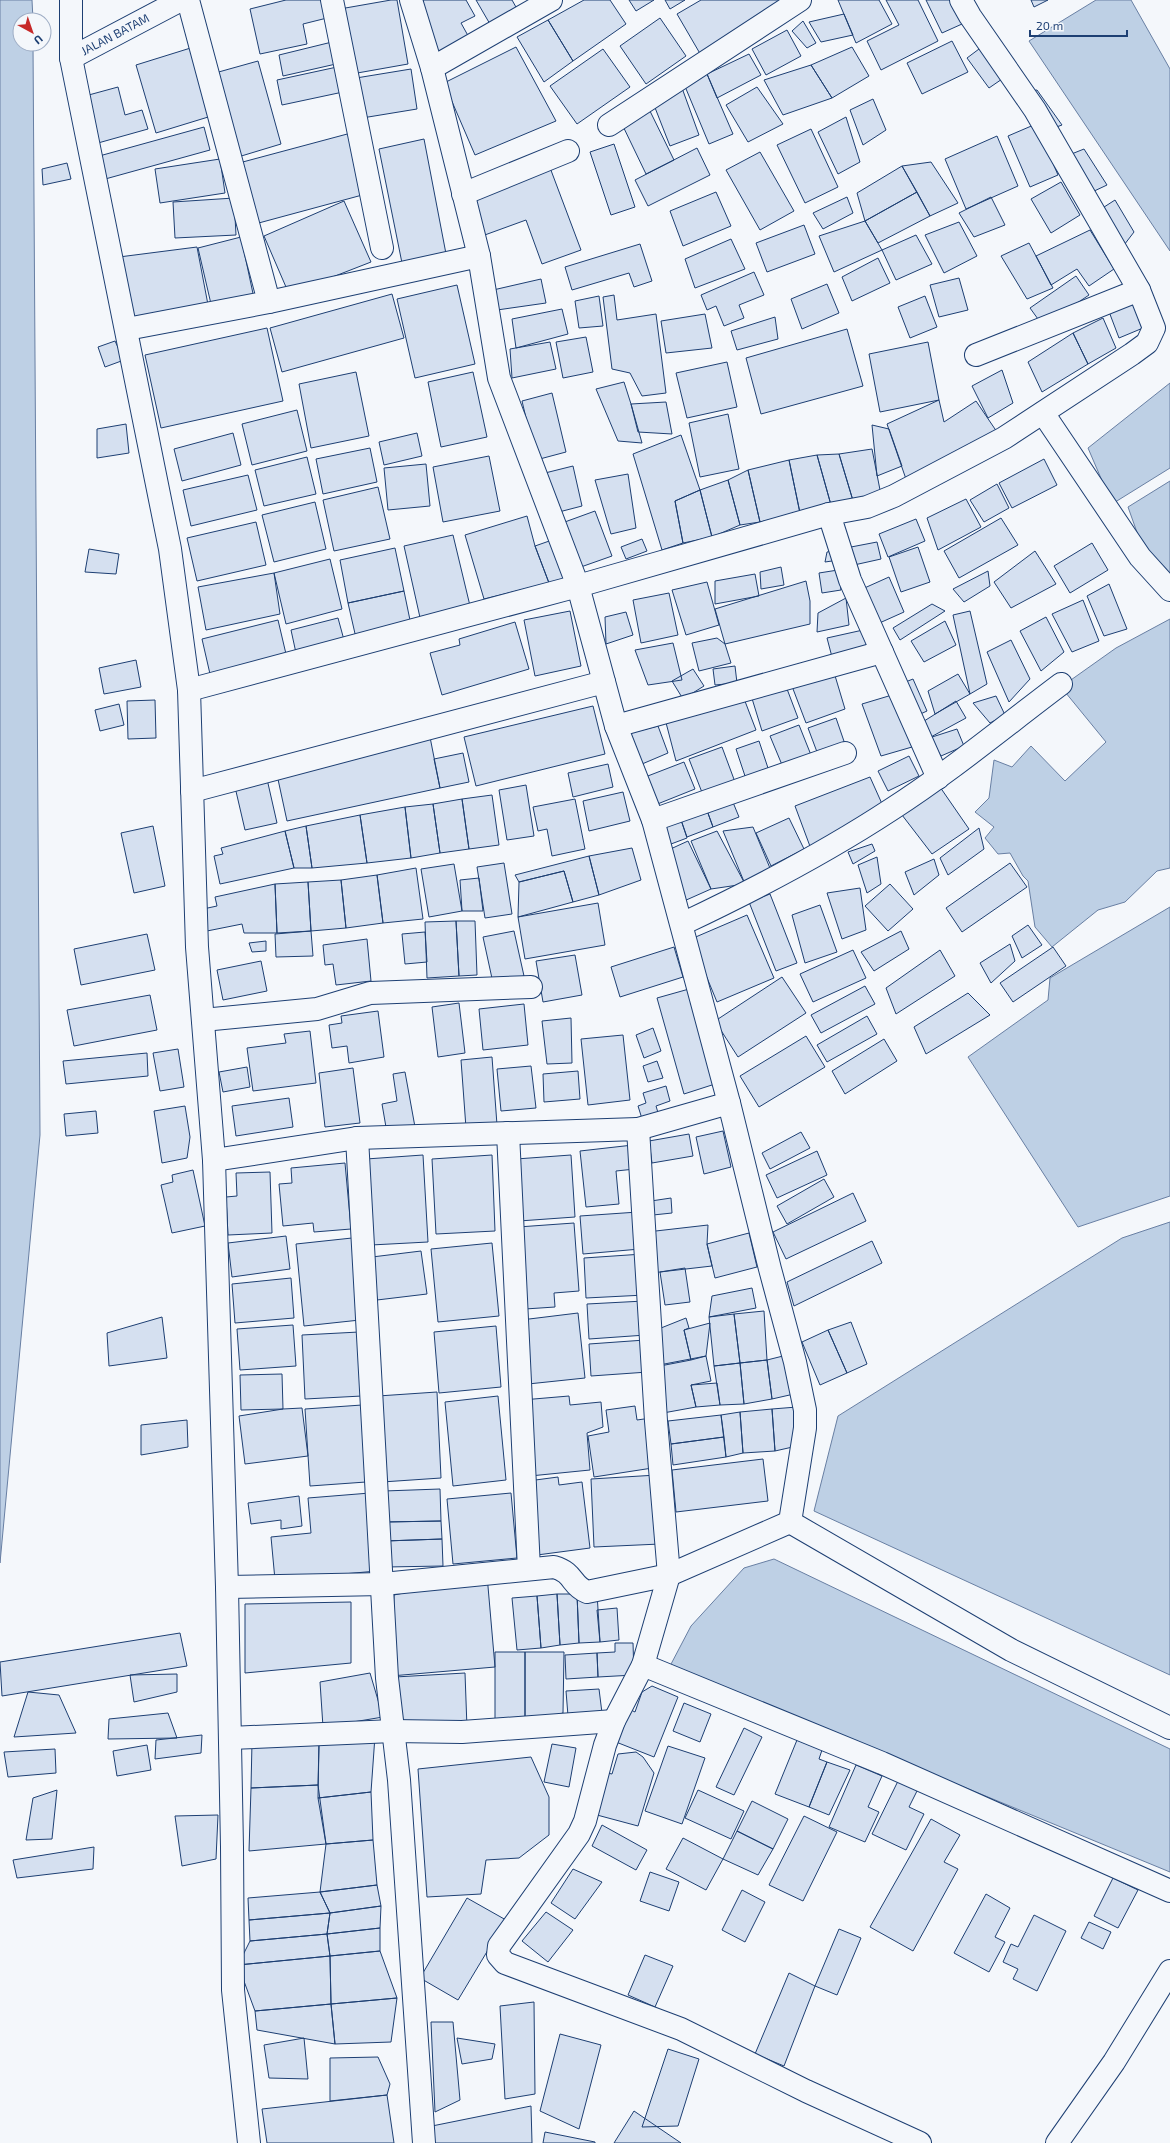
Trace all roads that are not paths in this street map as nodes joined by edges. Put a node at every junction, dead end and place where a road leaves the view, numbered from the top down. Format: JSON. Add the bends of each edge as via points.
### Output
{"nodes":[{"id":1,"x":71,"y":0,"type":"edge"},
{"id":2,"x":181,"y":0,"type":"edge"},
{"id":3,"x":188,"y":0,"type":"edge"},
{"id":4,"x":332,"y":0,"type":"edge"},
{"id":5,"x":411,"y":0,"type":"edge"},
{"id":6,"x":551,"y":0,"type":"edge"},
{"id":7,"x":800,"y":0,"type":"edge"},
{"id":8,"x":961,"y":0,"type":"edge"},
{"id":9,"x":71,"y":58,"type":"junction"},
{"id":10,"x":432,"y":68,"type":"junction"},
{"id":11,"x":609,"y":125,"type":"dead end"},
{"id":12,"x":568,"y":152,"type":"dead end"},
{"id":13,"x":463,"y":194,"type":"junction"},
{"id":14,"x":382,"y":248,"type":"dead end"},
{"id":15,"x":479,"y":256,"type":"junction"},
{"id":16,"x":1139,"y":290,"type":"junction"},
{"id":17,"x":269,"y":302,"type":"junction"},
{"id":18,"x":127,"y":329,"type":"junction"},
{"id":19,"x":976,"y":355,"type":"dead end"},
{"id":20,"x":1042,"y":413,"type":"junction"},
{"id":21,"x":829,"y":514,"type":"junction"},
{"id":22,"x":578,"y":586,"type":"junction"},
{"id":23,"x":1170,"y":590,"type":"edge"},
{"id":24,"x":882,"y":652,"type":"junction"},
{"id":25,"x":604,"y":682,"type":"junction"},
{"id":26,"x":1061,"y":684,"type":"dead end"},
{"id":27,"x":189,"y":690,"type":"junction"},
{"id":28,"x":616,"y":726,"type":"junction"},
{"id":29,"x":845,"y":753,"type":"dead end"},
{"id":30,"x":938,"y":778,"type":"junction"},
{"id":31,"x":192,"y":791,"type":"junction"},
{"id":32,"x":653,"y":820,"type":"junction"},
{"id":33,"x":682,"y":924,"type":"junction"},
{"id":34,"x":532,"y":986,"type":"dead end"},
{"id":35,"x":203,"y":1020,"type":"junction"},
{"id":36,"x":729,"y":1103,"type":"junction"},
{"id":37,"x":638,"y":1129,"type":"junction"},
{"id":38,"x":508,"y":1133,"type":"junction"},
{"id":39,"x":357,"y":1138,"type":"junction"},
{"id":40,"x":214,"y":1160,"type":"junction"},
{"id":41,"x":790,"y":1522,"type":"junction"},
{"id":42,"x":529,"y":1569,"type":"junction"},
{"id":43,"x":669,"y":1575,"type":"junction"},
{"id":44,"x":384,"y":1584,"type":"junction"},
{"id":45,"x":227,"y":1587,"type":"junction"},
{"id":46,"x":643,"y":1665,"type":"junction"},
{"id":47,"x":614,"y":1721,"type":"junction"},
{"id":48,"x":1170,"y":1728,"type":"edge"},
{"id":49,"x":394,"y":1731,"type":"junction"},
{"id":50,"x":230,"y":1738,"type":"junction"},
{"id":51,"x":1170,"y":1891,"type":"edge"},
{"id":52,"x":1170,"y":1971,"type":"edge"},
{"id":53,"x":248,"y":2143,"type":"edge"},
{"id":54,"x":424,"y":2143,"type":"edge"},
{"id":55,"x":920,"y":2143,"type":"edge"},
{"id":56,"x":1057,"y":2143,"type":"edge"}],
"edges":[{"from":1,"to":9,"type":"street"},
{"from":2,"to":9,"type":"street","name":"JALAN BATAM"},
{"from":3,"to":17,"type":"street"},
{"from":4,"to":14,"type":"street"},
{"from":5,"to":10,"type":"street"},
{"from":6,"to":10,"type":"street"},
{"from":7,"to":11,"type":"street"},
{"from":8,"to":16,"type":"street","via":[[1035,110]]},
{"from":9,"to":18,"type":"street","via":[[96,191]]},
{"from":10,"to":13,"type":"street"},
{"from":12,"to":13,"type":"street"},
{"from":13,"to":15,"type":"street"},
{"from":15,"to":17,"type":"street"},
{"from":15,"to":22,"type":"street","via":[[499,378]]},
{"from":16,"to":19,"type":"street"},
{"from":16,"to":20,"type":"street","via":[[1154,328],[1147,343]]},
{"from":17,"to":18,"type":"street"},
{"from":18,"to":27,"type":"street","via":[[170,549]]},
{"from":20,"to":21,"type":"street","via":[[1004,438],[894,496],[867,507]]},
{"from":20,"to":23,"type":"street","via":[[1140,557]]},
{"from":21,"to":22,"type":"street"},
{"from":21,"to":24,"type":"street","via":[[850,580]]},
{"from":22,"to":25,"type":"street"},
{"from":22,"to":27,"type":"street"},
{"from":24,"to":28,"type":"street"},
{"from":24,"to":30,"type":"street"},
{"from":25,"to":28,"type":"street"},
{"from":25,"to":31,"type":"street"},
{"from":26,"to":30,"type":"street"},
{"from":27,"to":31,"type":"street"},
{"from":28,"to":32,"type":"street"},
{"from":29,"to":32,"type":"street"},
{"from":30,"to":33,"type":"street","via":[[892,810],[766,884]]},
{"from":31,"to":35,"type":"street","via":[[197,946]]},
{"from":32,"to":33,"type":"street"},
{"from":33,"to":36,"type":"street"},
{"from":34,"to":35,"type":"street","via":[[370,992],[317,1009]]},
{"from":35,"to":40,"type":"street"},
{"from":36,"to":37,"type":"street"},
{"from":36,"to":41,"type":"street","via":[[805,1410],[805,1428]]},
{"from":37,"to":38,"type":"street"},
{"from":37,"to":43,"type":"street","via":[[656,1421]]},
{"from":38,"to":39,"type":"street"},
{"from":38,"to":42,"type":"street"},
{"from":39,"to":40,"type":"street"},
{"from":39,"to":44,"type":"street"},
{"from":40,"to":45,"type":"street"},
{"from":41,"to":43,"type":"street"},
{"from":41,"to":48,"type":"street","via":[[1012,1650]]},
{"from":42,"to":43,"type":"street","via":[[554,1567],[566,1570],[580,1590],[587,1592]]},
{"from":42,"to":44,"type":"street"},
{"from":43,"to":46,"type":"street"},
{"from":44,"to":45,"type":"street"},
{"from":44,"to":49,"type":"street","via":[[387,1678]]},
{"from":45,"to":50,"type":"street"},
{"from":46,"to":47,"type":"street"},
{"from":46,"to":51,"type":"street","via":[[882,1763]]},
{"from":47,"to":49,"type":"street","via":[[462,1732]]},
{"from":47,"to":55,"type":"street","via":[[579,1834],[499,1946],[498,1956],[501,1960],[682,2029],[799,2088]]},
{"from":49,"to":50,"type":"street"},
{"from":49,"to":54,"type":"street"},
{"from":50,"to":53,"type":"street","via":[[233,1990]]},
{"from":52,"to":56,"type":"street","via":[[1114,2062]]}]}
